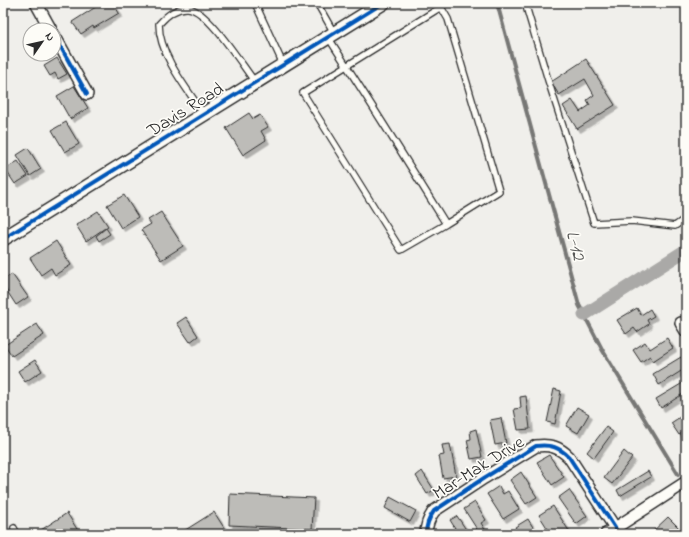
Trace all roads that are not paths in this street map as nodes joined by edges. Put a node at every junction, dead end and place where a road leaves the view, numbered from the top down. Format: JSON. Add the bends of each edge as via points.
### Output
{"nodes":[{"id":1,"x":36,"y":3,"type":"edge"},
{"id":2,"x":255,"y":3,"type":"edge"},
{"id":3,"x":317,"y":3,"type":"edge"},
{"id":4,"x":383,"y":3,"type":"edge"},
{"id":5,"x":525,"y":3,"type":"edge"},
{"id":6,"x":47,"y":22,"type":"edge"},
{"id":7,"x":331,"y":35,"type":"junction"},
{"id":8,"x":62,"y":49,"type":"edge"},
{"id":9,"x":283,"y":64,"type":"junction"},
{"id":10,"x":346,"y":65,"type":"junction"},
{"id":11,"x":255,"y":82,"type":"junction"},
{"id":12,"x":87,"y":94,"type":"dead end"},
{"id":13,"x":204,"y":114,"type":"junction"},
{"id":14,"x":686,"y":218,"type":"edge"},
{"id":15,"x":446,"y":224,"type":"junction"},
{"id":16,"x":3,"y":239,"type":"edge"},
{"id":17,"x":686,"y":482,"type":"edge"},
{"id":18,"x":14,"y":528,"type":"dead end"},
{"id":19,"x":613,"y":532,"type":"edge"},
{"id":20,"x":17,"y":534,"type":"edge"},
{"id":21,"x":426,"y":534,"type":"edge"}],
"edges":[{"from":1,"to":6,"type":"street"},
{"from":2,"to":9,"type":"lane"},
{"from":3,"to":7,"type":"lane"},
{"from":4,"to":7,"type":"street","name":"Davis Road"},
{"from":5,"to":14,"type":"lane","via":[[594,223],[632,220],[675,226]]},
{"from":7,"to":9,"type":"street","name":"Davis Road"},
{"from":7,"to":10,"type":"lane"},
{"from":8,"to":12,"type":"street"},
{"from":9,"to":11,"type":"street","name":"Davis Road"},
{"from":10,"to":15,"type":"lane"},
{"from":10,"to":15,"type":"lane","via":[[303,92],[362,188],[401,250]]},
{"from":10,"to":15,"type":"lane","via":[[441,7],[448,19],[498,191]]},
{"from":11,"to":13,"type":"street","name":"Davis Road"},
{"from":11,"to":13,"type":"lane","via":[[215,28],[196,10],[187,8],[166,16],[159,24],[159,34],[180,79]]},
{"from":13,"to":16,"type":"street","name":"Davis Road"},
{"from":17,"to":19,"type":"street","name":"Mar-Mak Drive"},
{"from":18,"to":20,"type":"lane"},
{"from":19,"to":21,"type":"street","name":"Mar-Mak Drive","via":[[569,458],[558,448],[545,445],[536,446],[434,511],[429,518]]}]}
